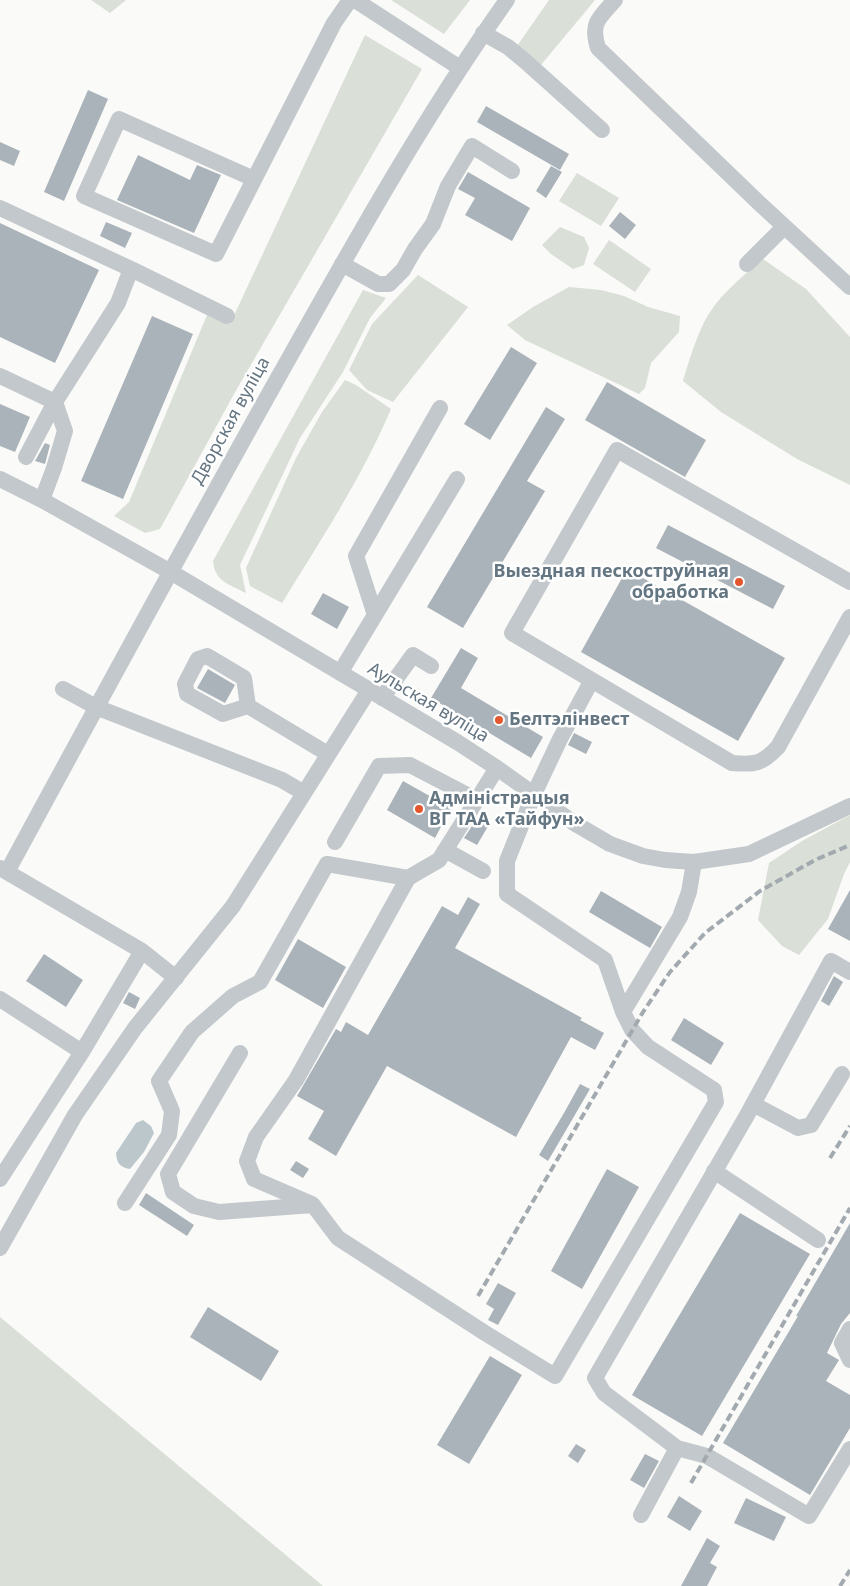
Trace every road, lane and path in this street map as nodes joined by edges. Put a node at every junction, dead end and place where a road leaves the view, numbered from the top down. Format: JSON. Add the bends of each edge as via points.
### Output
{"nodes":[{"id":1,"x":350,"y":0,"type":"edge"},
{"id":2,"x":355,"y":0,"type":"edge"},
{"id":3,"x":507,"y":0,"type":"edge"},
{"id":4,"x":615,"y":0,"type":"edge"},
{"id":5,"x":483,"y":34,"type":"junction"},
{"id":6,"x":460,"y":68,"type":"junction"},
{"id":7,"x":602,"y":130,"type":"dead end"},
{"id":8,"x":512,"y":171,"type":"dead end"},
{"id":9,"x":254,"y":179,"type":"junction"},
{"id":10,"x":0,"y":208,"type":"edge"},
{"id":11,"x":784,"y":227,"type":"junction"},
{"id":12,"x":342,"y":264,"type":"junction"},
{"id":13,"x":747,"y":264,"type":"dead end"},
{"id":14,"x":131,"y":269,"type":"junction"},
{"id":15,"x":850,"y":287,"type":"edge"},
{"id":16,"x":227,"y":316,"type":"dead end"},
{"id":17,"x":0,"y":376,"type":"edge"},
{"id":18,"x":55,"y":402,"type":"junction"},
{"id":19,"x":440,"y":408,"type":"dead end"},
{"id":20,"x":26,"y":457,"type":"dead end"},
{"id":21,"x":457,"y":478,"type":"dead end"},
{"id":22,"x":0,"y":479,"type":"edge"},
{"id":23,"x":42,"y":500,"type":"junction"},
{"id":24,"x":169,"y":571,"type":"junction"},
{"id":25,"x":850,"y":582,"type":"edge"},
{"id":26,"x":375,"y":615,"type":"junction"},
{"id":27,"x":850,"y":617,"type":"edge"},
{"id":28,"x":431,"y":666,"type":"dead end"},
{"id":29,"x":340,"y":673,"type":"junction"},
{"id":30,"x":592,"y":680,"type":"junction"},
{"id":31,"x":63,"y":689,"type":"dead end"},
{"id":32,"x":375,"y":694,"type":"junction"},
{"id":33,"x":248,"y":706,"type":"dead end"},
{"id":34,"x":96,"y":707,"type":"junction"},
{"id":35,"x":328,"y":754,"type":"junction"},
{"id":36,"x":497,"y":768,"type":"junction"},
{"id":37,"x":304,"y":794,"type":"junction"},
{"id":38,"x":533,"y":796,"type":"junction"},
{"id":39,"x":477,"y":800,"type":"junction"},
{"id":40,"x":850,"y":806,"type":"edge"},
{"id":41,"x":336,"y":842,"type":"dead end"},
{"id":42,"x":445,"y":850,"type":"junction"},
{"id":43,"x":694,"y":862,"type":"junction"},
{"id":44,"x":3,"y":870,"type":"edge"},
{"id":45,"x":482,"y":871,"type":"dead end"},
{"id":46,"x":408,"y":878,"type":"junction"},
{"id":47,"x":142,"y":951,"type":"junction"},
{"id":48,"x":850,"y":972,"type":"edge"},
{"id":49,"x":176,"y":978,"type":"junction"},
{"id":50,"x":0,"y":999,"type":"edge"},
{"id":51,"x":623,"y":1012,"type":"junction"},
{"id":52,"x":82,"y":1052,"type":"junction"},
{"id":53,"x":240,"y":1053,"type":"dead end"},
{"id":54,"x":842,"y":1074,"type":"dead end"},
{"id":55,"x":753,"y":1104,"type":"junction"},
{"id":56,"x":714,"y":1171,"type":"junction"},
{"id":57,"x":0,"y":1179,"type":"edge"},
{"id":58,"x":125,"y":1203,"type":"dead end"},
{"id":59,"x":313,"y":1205,"type":"junction"},
{"id":60,"x":818,"y":1240,"type":"dead end"},
{"id":61,"x":0,"y":1248,"type":"edge"},
{"id":62,"x":850,"y":1329,"type":"edge"},
{"id":63,"x":850,"y":1360,"type":"edge"},
{"id":64,"x":678,"y":1448,"type":"junction"},
{"id":65,"x":850,"y":1449,"type":"edge"},
{"id":66,"x":641,"y":1515,"type":"dead end"}],
"edges":[{"from":1,"to":9,"type":"street","via":[[334,23]]},
{"from":2,"to":6,"type":"street"},
{"from":3,"to":5,"type":"street","name":"Дворская вуліца"},
{"from":4,"to":11,"type":"street","via":[[594,28],[598,48]]},
{"from":5,"to":6,"type":"street","name":"Дворская вуліца"},
{"from":5,"to":7,"type":"street","via":[[508,47]]},
{"from":6,"to":12,"type":"street","name":"Дворская вуліца"},
{"from":8,"to":12,"type":"street","via":[[472,146],[448,186],[433,224],[403,270],[389,284],[378,284]]},
{"from":9,"to":9,"type":"street","via":[[216,254],[84,196],[119,119]]},
{"from":10,"to":14,"type":"street"},
{"from":11,"to":13,"type":"street"},
{"from":11,"to":15,"type":"street"},
{"from":12,"to":24,"type":"street","name":"Дворская вуліца"},
{"from":14,"to":16,"type":"street"},
{"from":14,"to":18,"type":"street","via":[[118,304]]},
{"from":17,"to":18,"type":"street"},
{"from":18,"to":20,"type":"street"},
{"from":18,"to":23,"type":"street","via":[[65,431]]},
{"from":19,"to":26,"type":"street","via":[[356,556]]},
{"from":21,"to":26,"type":"street"},
{"from":22,"to":23,"type":"street","name":"Аульская вуліца"},
{"from":23,"to":24,"type":"street","name":"Аульская вуліца"},
{"from":24,"to":29,"type":"street","name":"Аульская вуліца"},
{"from":24,"to":34,"type":"street","name":"Дворская вуліца"},
{"from":25,"to":30,"type":"street","via":[[617,450],[512,633]]},
{"from":26,"to":29,"type":"street"},
{"from":27,"to":30,"type":"street","via":[[778,747],[766,759],[747,764],[732,763]]},
{"from":28,"to":32,"type":"street","via":[[413,656]]},
{"from":29,"to":32,"type":"street","name":"Аульская вуліца"},
{"from":30,"to":38,"type":"street"},
{"from":31,"to":34,"type":"street"},
{"from":32,"to":35,"type":"street"},
{"from":32,"to":36,"type":"street","name":"Аульская вуліца"},
{"from":33,"to":35,"type":"street"},
{"from":34,"to":37,"type":"street","via":[[282,780]]},
{"from":34,"to":44,"type":"street","name":"Дворская вуліца"},
{"from":35,"to":37,"type":"street"},
{"from":36,"to":38,"type":"street","name":"Аульская вуліца"},
{"from":36,"to":39,"type":"street"},
{"from":37,"to":49,"type":"street","via":[[233,906]]},
{"from":38,"to":43,"type":"street","name":"Аульская вуліца","via":[[610,844],[643,856]]},
{"from":38,"to":51,"type":"street","via":[[507,861],[507,894],[605,960]]},
{"from":39,"to":41,"type":"street","via":[[410,765],[379,766]]},
{"from":39,"to":42,"type":"street"},
{"from":40,"to":43,"type":"street","name":"Аульская вуліца","via":[[766,848],[749,854]]},
{"from":42,"to":45,"type":"street"},
{"from":42,"to":46,"type":"street","via":[[439,860]]},
{"from":43,"to":51,"type":"street","via":[[689,892],[680,917]]},
{"from":44,"to":47,"type":"street"},
{"from":46,"to":58,"type":"street","via":[[326,864],[260,982],[233,996],[192,1032],[159,1081],[172,1111],[169,1135]]},
{"from":46,"to":59,"type":"street","via":[[296,1080],[256,1137],[248,1161],[254,1179]]},
{"from":47,"to":49,"type":"street"},
{"from":47,"to":52,"type":"street"},
{"from":48,"to":55,"type":"street","via":[[831,961]]},
{"from":49,"to":61,"type":"street","via":[[135,1028],[75,1115]]},
{"from":50,"to":52,"type":"street"},
{"from":51,"to":59,"type":"street","via":[[632,1030],[648,1047],[714,1090],[716,1102],[555,1376],[338,1238]]},
{"from":52,"to":57,"type":"street"},
{"from":53,"to":59,"type":"street","via":[[168,1174],[173,1192],[194,1206],[219,1212]]},
{"from":54,"to":55,"type":"street","via":[[811,1125],[798,1128]]},
{"from":55,"to":56,"type":"street"},
{"from":56,"to":60,"type":"street"},
{"from":56,"to":64,"type":"street","via":[[595,1378],[604,1393]]},
{"from":62,"to":63,"type":"street","via":[[842,1343]]},
{"from":64,"to":65,"type":"street","via":[[707,1456],[809,1516]]},
{"from":64,"to":66,"type":"street"}]}
